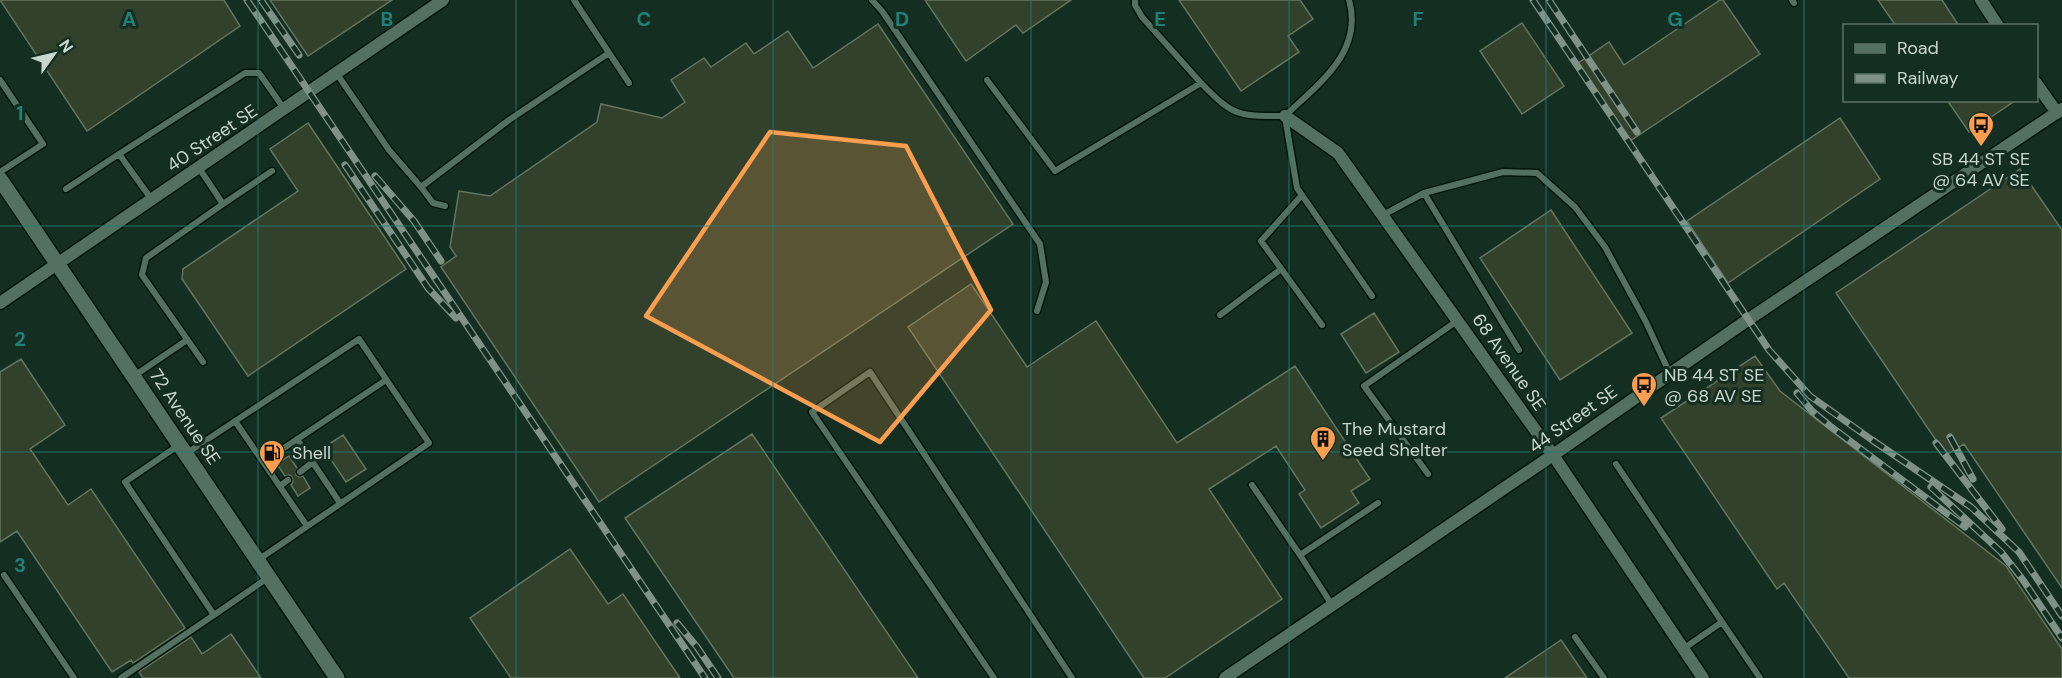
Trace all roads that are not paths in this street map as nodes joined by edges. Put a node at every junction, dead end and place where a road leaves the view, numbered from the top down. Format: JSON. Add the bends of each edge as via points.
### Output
{"nodes":[{"id":1,"x":574,"y":0,"type":"edge"},
{"id":2,"x":872,"y":0,"type":"edge"},
{"id":3,"x":1135,"y":0,"type":"edge"},
{"id":4,"x":1349,"y":0,"type":"edge"},
{"id":5,"x":1981,"y":0,"type":"edge"},
{"id":6,"x":438,"y":1,"type":"edge"},
{"id":7,"x":1997,"y":24,"type":"edge"},
{"id":8,"x":609,"y":53,"type":"junction"},
{"id":9,"x":337,"y":74,"type":"junction"},
{"id":10,"x":0,"y":80,"type":"edge"},
{"id":11,"x":987,"y":80,"type":"dead end"},
{"id":12,"x":629,"y":83,"type":"dead end"},
{"id":13,"x":1201,"y":83,"type":"junction"},
{"id":14,"x":2038,"y":84,"type":"edge"},
{"id":15,"x":285,"y":110,"type":"junction"},
{"id":16,"x":2059,"y":111,"type":"edge"},
{"id":17,"x":1285,"y":116,"type":"junction"},
{"id":18,"x":119,"y":154,"type":"junction"},
{"id":19,"x":199,"y":168,"type":"junction"},
{"id":20,"x":272,"y":171,"type":"dead end"},
{"id":21,"x":0,"y":172,"type":"edge"},
{"id":22,"x":0,"y":179,"type":"edge"},
{"id":23,"x":421,"y":187,"type":"junction"},
{"id":24,"x":66,"y":189,"type":"dead end"},
{"id":25,"x":1424,"y":193,"type":"junction"},
{"id":26,"x":1302,"y":195,"type":"junction"},
{"id":27,"x":152,"y":201,"type":"junction"},
{"id":28,"x":223,"y":204,"type":"junction"},
{"id":29,"x":445,"y":206,"type":"dead end"},
{"id":30,"x":1383,"y":215,"type":"junction"},
{"id":31,"x":58,"y":265,"type":"junction"},
{"id":32,"x":1281,"y":269,"type":"junction"},
{"id":33,"x":1372,"y":296,"type":"dead end"},
{"id":34,"x":0,"y":303,"type":"edge"},
{"id":35,"x":1037,"y":311,"type":"dead end"},
{"id":36,"x":1220,"y":315,"type":"dead end"},
{"id":37,"x":1457,"y":321,"type":"junction"},
{"id":38,"x":1322,"y":325,"type":"dead end"},
{"id":39,"x":187,"y":340,"type":"junction"},
{"id":40,"x":1519,"y":350,"type":"dead end"},
{"id":41,"x":203,"y":362,"type":"dead end"},
{"id":42,"x":1670,"y":374,"type":"junction"},
{"id":43,"x":134,"y":377,"type":"junction"},
{"id":44,"x":386,"y":380,"type":"junction"},
{"id":45,"x":235,"y":421,"type":"junction"},
{"id":46,"x":297,"y":439,"type":"junction"},
{"id":47,"x":183,"y":449,"type":"junction"},
{"id":48,"x":1553,"y":456,"type":"junction"},
{"id":49,"x":263,"y":462,"type":"junction"},
{"id":50,"x":313,"y":462,"type":"junction"},
{"id":51,"x":1616,"y":464,"type":"dead end"},
{"id":52,"x":300,"y":472,"type":"dead end"},
{"id":53,"x":1428,"y":474,"type":"dead end"},
{"id":54,"x":288,"y":480,"type":"dead end"},
{"id":55,"x":1252,"y":485,"type":"dead end"},
{"id":56,"x":280,"y":486,"type":"junction"},
{"id":57,"x":340,"y":502,"type":"junction"},
{"id":58,"x":1378,"y":503,"type":"dead end"},
{"id":59,"x":307,"y":526,"type":"junction"},
{"id":60,"x":1300,"y":555,"type":"junction"},
{"id":61,"x":258,"y":561,"type":"junction"},
{"id":62,"x":4,"y":575,"type":"dead end"},
{"id":63,"x":269,"y":577,"type":"junction"},
{"id":64,"x":1332,"y":605,"type":"junction"},
{"id":65,"x":214,"y":615,"type":"junction"},
{"id":66,"x":1722,"y":621,"type":"junction"},
{"id":67,"x":1575,"y":637,"type":"dead end"},
{"id":68,"x":1683,"y":649,"type":"junction"},
{"id":69,"x":75,"y":678,"type":"edge"},
{"id":70,"x":121,"y":678,"type":"edge"},
{"id":71,"x":337,"y":678,"type":"edge"},
{"id":72,"x":994,"y":678,"type":"edge"},
{"id":73,"x":1072,"y":678,"type":"edge"},
{"id":74,"x":1225,"y":678,"type":"edge"},
{"id":75,"x":1604,"y":678,"type":"edge"},
{"id":76,"x":1703,"y":678,"type":"edge"},
{"id":77,"x":1760,"y":678,"type":"edge"}],
"edges":[{"from":1,"to":8,"type":"lane"},
{"from":2,"to":35,"type":"lane","via":[[1040,243],[1046,282]]},
{"from":3,"to":13,"type":"lane","via":[[1142,17]]},
{"from":4,"to":17,"type":"lane","via":[[1353,30],[1349,44],[1329,72]]},
{"from":5,"to":7,"type":"street"},
{"from":6,"to":9,"type":"street","name":"40 Street SE"},
{"from":8,"to":12,"type":"lane"},
{"from":8,"to":23,"type":"lane","via":[[508,120]]},
{"from":9,"to":15,"type":"street","name":"40 Street SE"},
{"from":9,"to":23,"type":"lane","via":[[389,150]]},
{"from":10,"to":21,"type":"lane","via":[[42,144]]},
{"from":11,"to":13,"type":"lane","via":[[1055,171]]},
{"from":13,"to":17,"type":"lane","via":[[1233,112]]},
{"from":14,"to":16,"type":"street"},
{"from":15,"to":18,"type":"lane","via":[[259,73],[245,73]]},
{"from":15,"to":19,"type":"street","name":"40 Street SE"},
{"from":16,"to":42,"type":"street","name":"44 Street SE"},
{"from":17,"to":26,"type":"lane"},
{"from":17,"to":30,"type":"street","name":"68 Avenue SE","via":[[1338,153]]},
{"from":18,"to":24,"type":"lane"},
{"from":18,"to":27,"type":"lane"},
{"from":19,"to":27,"type":"street","name":"40 Street SE"},
{"from":19,"to":28,"type":"lane"},
{"from":20,"to":28,"type":"lane"},
{"from":22,"to":31,"type":"street","name":"72 Avenue SE"},
{"from":23,"to":29,"type":"lane","via":[[433,203]]},
{"from":25,"to":30,"type":"lane"},
{"from":25,"to":40,"type":"lane"},
{"from":25,"to":42,"type":"lane","via":[[1503,171],[1537,173],[1575,207],[1605,247]]},
{"from":26,"to":32,"type":"lane","via":[[1261,241]]},
{"from":26,"to":33,"type":"lane"},
{"from":27,"to":31,"type":"street","name":"40 Street SE"},
{"from":28,"to":39,"type":"lane","via":[[146,258],[142,275]]},
{"from":30,"to":37,"type":"street","name":"68 Avenue SE"},
{"from":31,"to":34,"type":"street","name":"40 Street SE"},
{"from":31,"to":43,"type":"street","name":"72 Avenue SE"},
{"from":32,"to":36,"type":"lane"},
{"from":32,"to":38,"type":"lane"},
{"from":37,"to":48,"type":"street","name":"68 Avenue SE"},
{"from":37,"to":53,"type":"lane","via":[[1364,387]]},
{"from":39,"to":41,"type":"lane"},
{"from":39,"to":43,"type":"lane"},
{"from":42,"to":48,"type":"street","name":"44 Street SE"},
{"from":43,"to":47,"type":"street","name":"72 Avenue SE"},
{"from":44,"to":45,"type":"lane","via":[[359,339]]},
{"from":44,"to":46,"type":"lane"},
{"from":44,"to":57,"type":"lane","via":[[429,443]]},
{"from":45,"to":47,"type":"lane"},
{"from":45,"to":49,"type":"lane"},
{"from":46,"to":49,"type":"lane"},
{"from":46,"to":50,"type":"lane"},
{"from":47,"to":61,"type":"street","name":"72 Avenue SE"},
{"from":47,"to":65,"type":"lane","via":[[125,482]]},
{"from":48,"to":64,"type":"street","name":"44 Street SE"},
{"from":48,"to":68,"type":"street","name":"68 Avenue SE"},
{"from":49,"to":56,"type":"lane"},
{"from":50,"to":52,"type":"lane"},
{"from":50,"to":57,"type":"lane"},
{"from":51,"to":66,"type":"lane"},
{"from":54,"to":56,"type":"lane"},
{"from":55,"to":60,"type":"lane"},
{"from":56,"to":59,"type":"lane"},
{"from":57,"to":59,"type":"lane"},
{"from":58,"to":60,"type":"lane"},
{"from":59,"to":61,"type":"lane"},
{"from":60,"to":64,"type":"lane"},
{"from":61,"to":63,"type":"street","name":"72 Avenue SE"},
{"from":62,"to":69,"type":"lane"},
{"from":63,"to":65,"type":"lane"},
{"from":63,"to":71,"type":"street","name":"72 Avenue SE"},
{"from":64,"to":74,"type":"street","name":"44 Street SE"},
{"from":65,"to":70,"type":"lane"},
{"from":66,"to":68,"type":"lane"},
{"from":66,"to":77,"type":"lane"},
{"from":67,"to":75,"type":"lane"},
{"from":68,"to":76,"type":"street","name":"68 Avenue SE"},
{"from":72,"to":73,"type":"lane","via":[[812,412],[870,372]]}]}
